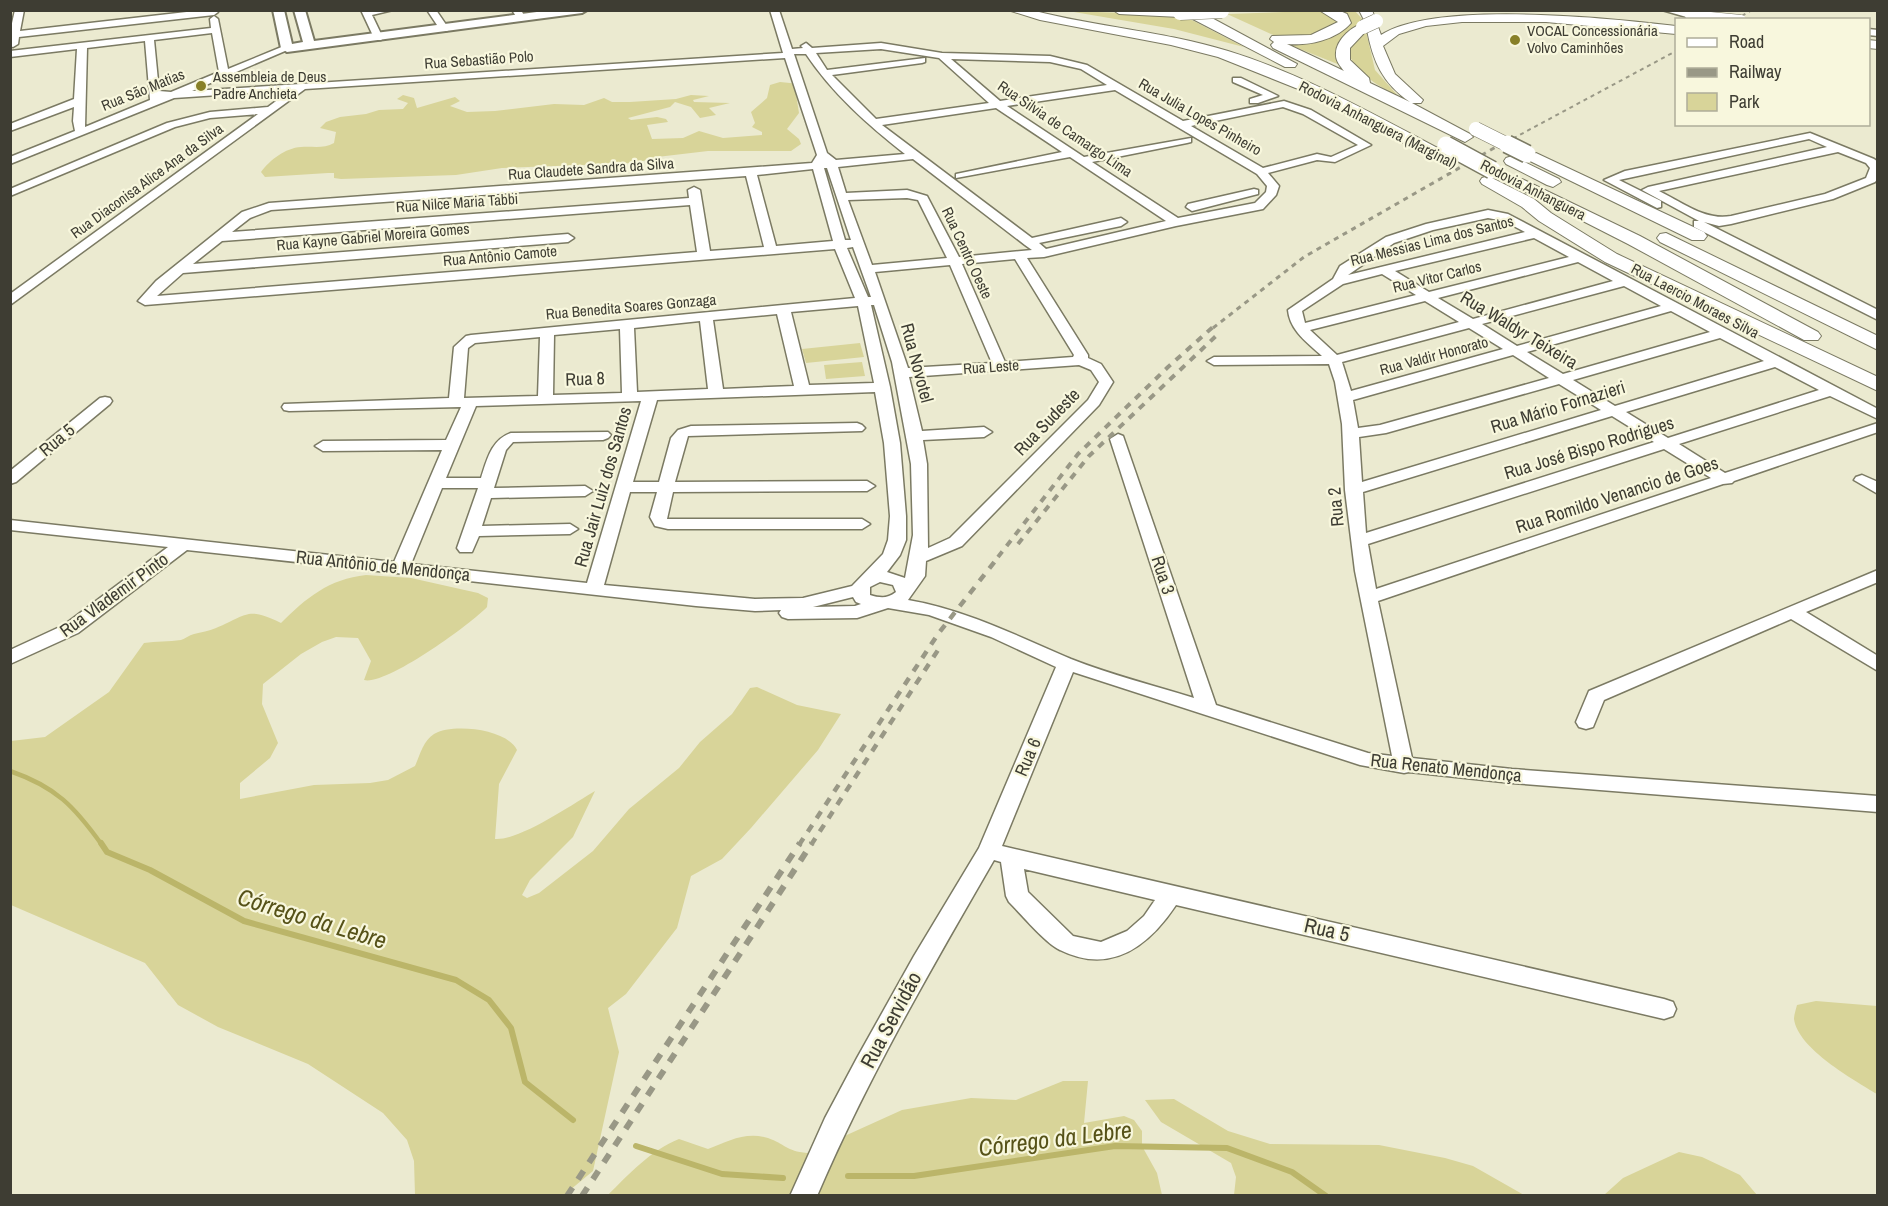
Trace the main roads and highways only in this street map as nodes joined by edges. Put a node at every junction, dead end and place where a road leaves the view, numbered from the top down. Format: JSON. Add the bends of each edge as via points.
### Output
{"nodes":[{"id":1,"x":582,"y":10,"type":"edge"},
{"id":2,"x":1014,"y":10,"type":"edge"},
{"id":3,"x":1059,"y":10,"type":"edge"},
{"id":4,"x":1119,"y":10,"type":"edge"},
{"id":5,"x":1204,"y":10,"type":"edge"},
{"id":6,"x":1325,"y":10,"type":"edge"},
{"id":7,"x":1365,"y":10,"type":"edge"},
{"id":8,"x":1437,"y":10,"type":"edge"},
{"id":9,"x":1485,"y":10,"type":"edge"},
{"id":10,"x":1523,"y":10,"type":"edge"},
{"id":11,"x":300,"y":12,"type":"edge"},
{"id":12,"x":1183,"y":12,"type":"edge"},
{"id":13,"x":1592,"y":12,"type":"edge"},
{"id":14,"x":278,"y":13,"type":"edge"},
{"id":15,"x":1225,"y":14,"type":"edge"},
{"id":16,"x":1406,"y":14,"type":"dead end"},
{"id":17,"x":519,"y":15,"type":"edge"},
{"id":18,"x":1675,"y":21,"type":"edge"},
{"id":19,"x":1675,"y":21,"type":"edge"},
{"id":20,"x":1375,"y":22,"type":"dead end"},
{"id":21,"x":1646,"y":26,"type":"junction"},
{"id":22,"x":1376,"y":45,"type":"junction"},
{"id":23,"x":310,"y":46,"type":"junction"},
{"id":24,"x":1359,"y":99,"type":"junction"},
{"id":25,"x":1400,"y":103,"type":"junction"},
{"id":26,"x":1471,"y":133,"type":"junction"},
{"id":27,"x":1446,"y":152,"type":"junction"},
{"id":28,"x":1520,"y":158,"type":"junction"},
{"id":29,"x":1564,"y":171,"type":"junction"},
{"id":30,"x":1490,"y":175,"type":"junction"},
{"id":31,"x":1528,"y":203,"type":"junction"},
{"id":32,"x":1747,"y":279,"type":"junction"},
{"id":33,"x":1878,"y":327,"type":"edge"},
{"id":34,"x":1878,"y":344,"type":"edge"},
{"id":35,"x":1871,"y":368,"type":"edge"},
{"id":36,"x":1878,"y":385,"type":"edge"}],
"edges":[{"from":1,"to":17,"type":"main road"},
{"from":2,"to":27,"type":"highway","name":"Rodovia Anhanguera (Marginal)","via":[[1225,55],[1269,71]]},
{"from":3,"to":24,"type":"highway","via":[[1195,38]]},
{"from":4,"to":12,"type":"highway"},
{"from":5,"to":15,"type":"highway","name":"Rodovia Anhanguera"},
{"from":6,"to":15,"type":"highway","via":[[1343,17],[1344,23],[1322,38],[1302,42],[1263,34]]},
{"from":7,"to":22,"type":"highway","via":[[1372,20]]},
{"from":8,"to":16,"type":"highway"},
{"from":9,"to":21,"type":"highway"},
{"from":10,"to":13,"type":"highway"},
{"from":11,"to":14,"type":"main road"},
{"from":11,"to":23,"type":"main road"},
{"from":12,"to":15,"type":"highway","bridge":true},
{"from":12,"to":24,"type":"highway"},
{"from":13,"to":19,"type":"highway"},
{"from":14,"to":23,"type":"main road","via":[[287,48]]},
{"from":15,"to":25,"type":"highway","name":"Rodovia Anhanguera"},
{"from":17,"to":23,"type":"main road"},
{"from":18,"to":21,"type":"highway"},
{"from":20,"to":25,"type":"highway","via":[[1343,44],[1344,63],[1358,77]]},
{"from":21,"to":22,"type":"highway","via":[[1463,17],[1398,28]]},
{"from":22,"to":26,"type":"highway","via":[[1390,80]]},
{"from":24,"to":27,"type":"highway"},
{"from":25,"to":26,"type":"highway","name":"Rodovia Anhanguera"},
{"from":26,"to":28,"type":"highway","name":"Rodovia Anhanguera"},
{"from":27,"to":30,"type":"highway","name":"Rodovia Anhanguera (Marginal)"},
{"from":28,"to":29,"type":"highway"},
{"from":28,"to":32,"type":"highway","name":"Rodovia Anhanguera"},
{"from":29,"to":32,"type":"highway"},
{"from":29,"to":33,"type":"highway"},
{"from":30,"to":31,"type":"highway","name":"Rodovia Anhanguera (Marginal)"},
{"from":30,"to":35,"type":"highway","name":"Rodovia Anhanguera","via":[[1634,240]]},
{"from":31,"to":35,"type":"highway","via":[[1632,258]]},
{"from":31,"to":36,"type":"highway","name":"Rodovia Anhanguera (Marginal)","via":[[1611,258]]},
{"from":32,"to":34,"type":"highway","name":"Rodovia Anhanguera"}]}
